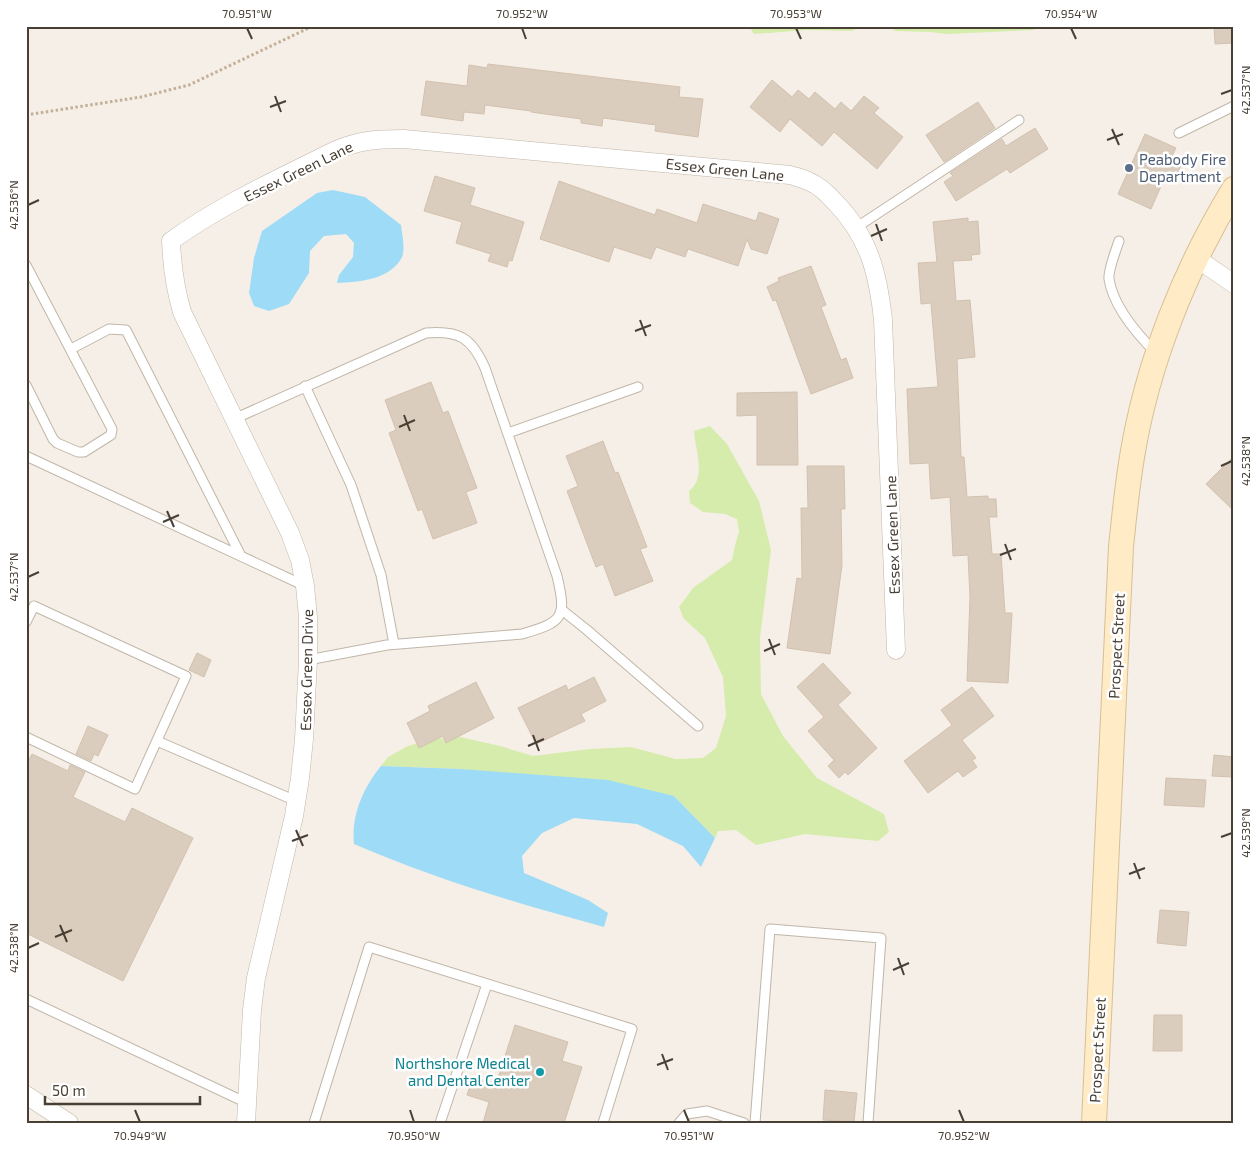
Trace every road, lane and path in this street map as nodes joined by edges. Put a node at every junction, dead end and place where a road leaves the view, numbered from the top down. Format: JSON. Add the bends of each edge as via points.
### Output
{"nodes":[{"id":1,"x":314,"y":26,"type":"edge"},
{"id":2,"x":1234,"y":106,"type":"edge"},
{"id":3,"x":26,"y":115,"type":"edge"},
{"id":4,"x":1019,"y":120,"type":"dead end"},
{"id":5,"x":1179,"y":133,"type":"dead end"},
{"id":6,"x":1234,"y":189,"type":"edge"},
{"id":7,"x":857,"y":228,"type":"junction"},
{"id":8,"x":171,"y":241,"type":"joint"},
{"id":9,"x":1119,"y":241,"type":"dead end"},
{"id":10,"x":1196,"y":258,"type":"junction"},
{"id":11,"x":26,"y":265,"type":"edge"},
{"id":12,"x":1234,"y":284,"type":"edge"},
{"id":13,"x":71,"y":349,"type":"junction"},
{"id":14,"x":1158,"y":355,"type":"junction"},
{"id":15,"x":26,"y":385,"type":"edge"},
{"id":16,"x":305,"y":386,"type":"junction"},
{"id":17,"x":638,"y":387,"type":"dead end"},
{"id":18,"x":234,"y":419,"type":"junction"},
{"id":19,"x":508,"y":433,"type":"junction"},
{"id":20,"x":26,"y":456,"type":"edge"},
{"id":21,"x":241,"y":556,"type":"junction"},
{"id":22,"x":306,"y":586,"type":"junction"},
{"id":23,"x":562,"y":610,"type":"junction"},
{"id":24,"x":26,"y":622,"type":"edge"},
{"id":25,"x":394,"y":644,"type":"junction"},
{"id":26,"x":896,"y":650,"type":"dead end"},
{"id":27,"x":308,"y":660,"type":"junction"},
{"id":28,"x":698,"y":726,"type":"dead end"},
{"id":29,"x":26,"y":737,"type":"edge"},
{"id":30,"x":157,"y":741,"type":"junction"},
{"id":31,"x":296,"y":801,"type":"junction"},
{"id":32,"x":487,"y":984,"type":"junction"},
{"id":33,"x":26,"y":999,"type":"edge"},
{"id":34,"x":26,"y":1096,"type":"edge"},
{"id":35,"x":247,"y":1103,"type":"junction"},
{"id":36,"x":70,"y":1123,"type":"edge"},
{"id":37,"x":246,"y":1123,"type":"edge"},
{"id":38,"x":314,"y":1123,"type":"edge"},
{"id":39,"x":440,"y":1123,"type":"edge"},
{"id":40,"x":603,"y":1123,"type":"edge"},
{"id":41,"x":678,"y":1123,"type":"edge"},
{"id":42,"x":744,"y":1123,"type":"edge"},
{"id":43,"x":754,"y":1123,"type":"edge"},
{"id":44,"x":868,"y":1123,"type":"edge"},
{"id":45,"x":1094,"y":1123,"type":"edge"}],
"edges":[{"from":1,"to":3,"type":"path","via":[[190,85],[141,97]]},
{"from":2,"to":5,"type":"lane"},
{"from":4,"to":7,"type":"lane"},
{"from":6,"to":10,"type":"street","name":"Prospect Street"},
{"from":7,"to":8,"type":"street","name":"Essex Green Lane","via":[[830,196],[810,181],[790,176],[377,139],[355,142],[336,150],[226,206]]},
{"from":7,"to":26,"type":"street","name":"Essex Green Lane","via":[[880,288],[883,320]]},
{"from":8,"to":18,"type":"street","name":"Essex Green Drive","via":[[175,290],[182,312]]},
{"from":9,"to":14,"type":"lane","via":[[1109,277],[1117,301],[1139,336]]},
{"from":10,"to":12,"type":"street"},
{"from":10,"to":14,"type":"street","name":"Prospect Street"},
{"from":11,"to":13,"type":"lane"},
{"from":13,"to":15,"type":"lane","via":[[112,429],[111,435],[84,452],[57,443]]},
{"from":13,"to":21,"type":"lane","via":[[109,329],[126,330]]},
{"from":14,"to":45,"type":"street","name":"Prospect Street","via":[[1132,456],[1121,547]]},
{"from":16,"to":18,"type":"lane"},
{"from":16,"to":19,"type":"lane","via":[[415,337],[441,332],[468,340],[478,351]]},
{"from":16,"to":25,"type":"lane","via":[[351,485],[381,575]]},
{"from":17,"to":19,"type":"lane"},
{"from":18,"to":22,"type":"street","name":"Essex Green Drive","via":[[290,533]]},
{"from":19,"to":23,"type":"lane","via":[[557,576]]},
{"from":20,"to":21,"type":"lane"},
{"from":21,"to":22,"type":"lane"},
{"from":22,"to":27,"type":"street","name":"Essex Green Drive"},
{"from":23,"to":25,"type":"lane","via":[[558,619],[522,634]]},
{"from":23,"to":28,"type":"lane"},
{"from":24,"to":30,"type":"lane","via":[[34,606],[186,676]]},
{"from":25,"to":27,"type":"lane"},
{"from":27,"to":31,"type":"street","name":"Essex Green Drive","via":[[304,739]]},
{"from":29,"to":30,"type":"lane","via":[[135,789]]},
{"from":30,"to":31,"type":"lane"},
{"from":31,"to":35,"type":"street","name":"Essex Green Drive","via":[[256,978]]},
{"from":32,"to":38,"type":"lane","via":[[369,947]]},
{"from":32,"to":39,"type":"lane"},
{"from":32,"to":40,"type":"lane","via":[[632,1029]]},
{"from":33,"to":35,"type":"lane"},
{"from":34,"to":36,"type":"street"},
{"from":35,"to":37,"type":"street","name":"Essex Green Drive"},
{"from":41,"to":42,"type":"lane","via":[[687,1114],[706,1110]]},
{"from":43,"to":44,"type":"lane","via":[[770,928],[881,938]]}]}
